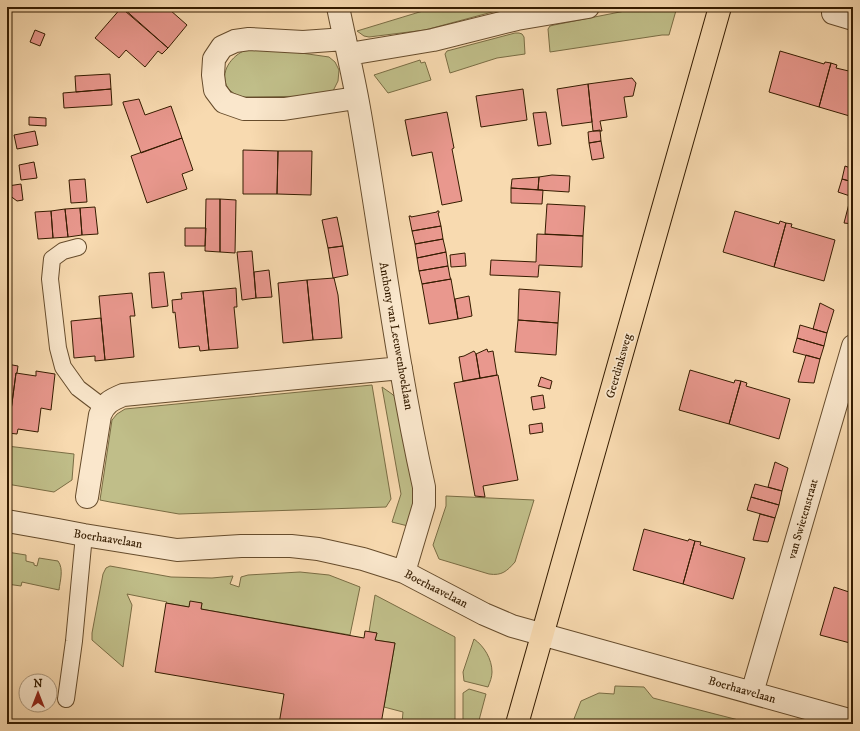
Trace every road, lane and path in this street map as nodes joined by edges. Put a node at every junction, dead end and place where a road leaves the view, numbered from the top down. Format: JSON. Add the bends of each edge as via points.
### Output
{"nodes":[{"id":1,"x":338,"y":7,"type":"edge"},
{"id":2,"x":588,"y":7,"type":"edge"},
{"id":3,"x":720,"y":7,"type":"edge"},
{"id":4,"x":347,"y":46,"type":"junction"},
{"id":5,"x":356,"y":98,"type":"junction"},
{"id":6,"x":78,"y":247,"type":"dead end"},
{"id":7,"x":853,"y":346,"type":"edge"},
{"id":8,"x":400,"y":368,"type":"junction"},
{"id":9,"x":103,"y":407,"type":"junction"},
{"id":10,"x":88,"y":497,"type":"dead end"},
{"id":11,"x":7,"y":521,"type":"edge"},
{"id":12,"x":84,"y":535,"type":"junction"},
{"id":13,"x":404,"y":572,"type":"junction"},
{"id":14,"x":542,"y":635,"type":"junction"},
{"id":15,"x":752,"y":693,"type":"junction"},
{"id":16,"x":66,"y":699,"type":"dead end"},
{"id":17,"x":853,"y":721,"type":"edge"},
{"id":18,"x":517,"y":724,"type":"edge"}],
"edges":[{"from":1,"to":4,"type":"street","name":"Anthony van Leeuwenhoeklaan"},
{"from":2,"to":4,"type":"street","via":[[517,19],[432,40]]},
{"from":3,"to":14,"type":"main road","name":"Geerdinksweg"},
{"from":4,"to":5,"type":"street","name":"Anthony van Leeuwenhoeklaan"},
{"from":4,"to":5,"type":"street","via":[[249,39],[235,41],[222,47],[214,59],[215,90],[224,102],[244,109],[284,109]]},
{"from":5,"to":8,"type":"street","name":"Anthony van Leeuwenhoeklaan"},
{"from":6,"to":9,"type":"lane","via":[[63,251],[52,259],[50,279],[58,348],[63,367],[78,388]]},
{"from":7,"to":15,"type":"street","name":"van Swietenstraat"},
{"from":8,"to":9,"type":"street","via":[[124,395]]},
{"from":8,"to":13,"type":"street","name":"Anthony van Leeuwenhoeklaan","via":[[424,487],[424,505]]},
{"from":9,"to":10,"type":"street"},
{"from":11,"to":12,"type":"street","name":"Boerhaavelaan"},
{"from":12,"to":13,"type":"street","name":"Boerhaavelaan","via":[[177,550],[241,546],[311,548],[363,559]]},
{"from":12,"to":16,"type":"lane"},
{"from":13,"to":14,"type":"street","name":"Boerhaavelaan","via":[[484,614]]},
{"from":14,"to":15,"type":"street","name":"Boerhaavelaan"},
{"from":14,"to":18,"type":"main road","name":"Geerdinksweg"},
{"from":15,"to":17,"type":"street","name":"Boerhaavelaan"}]}
